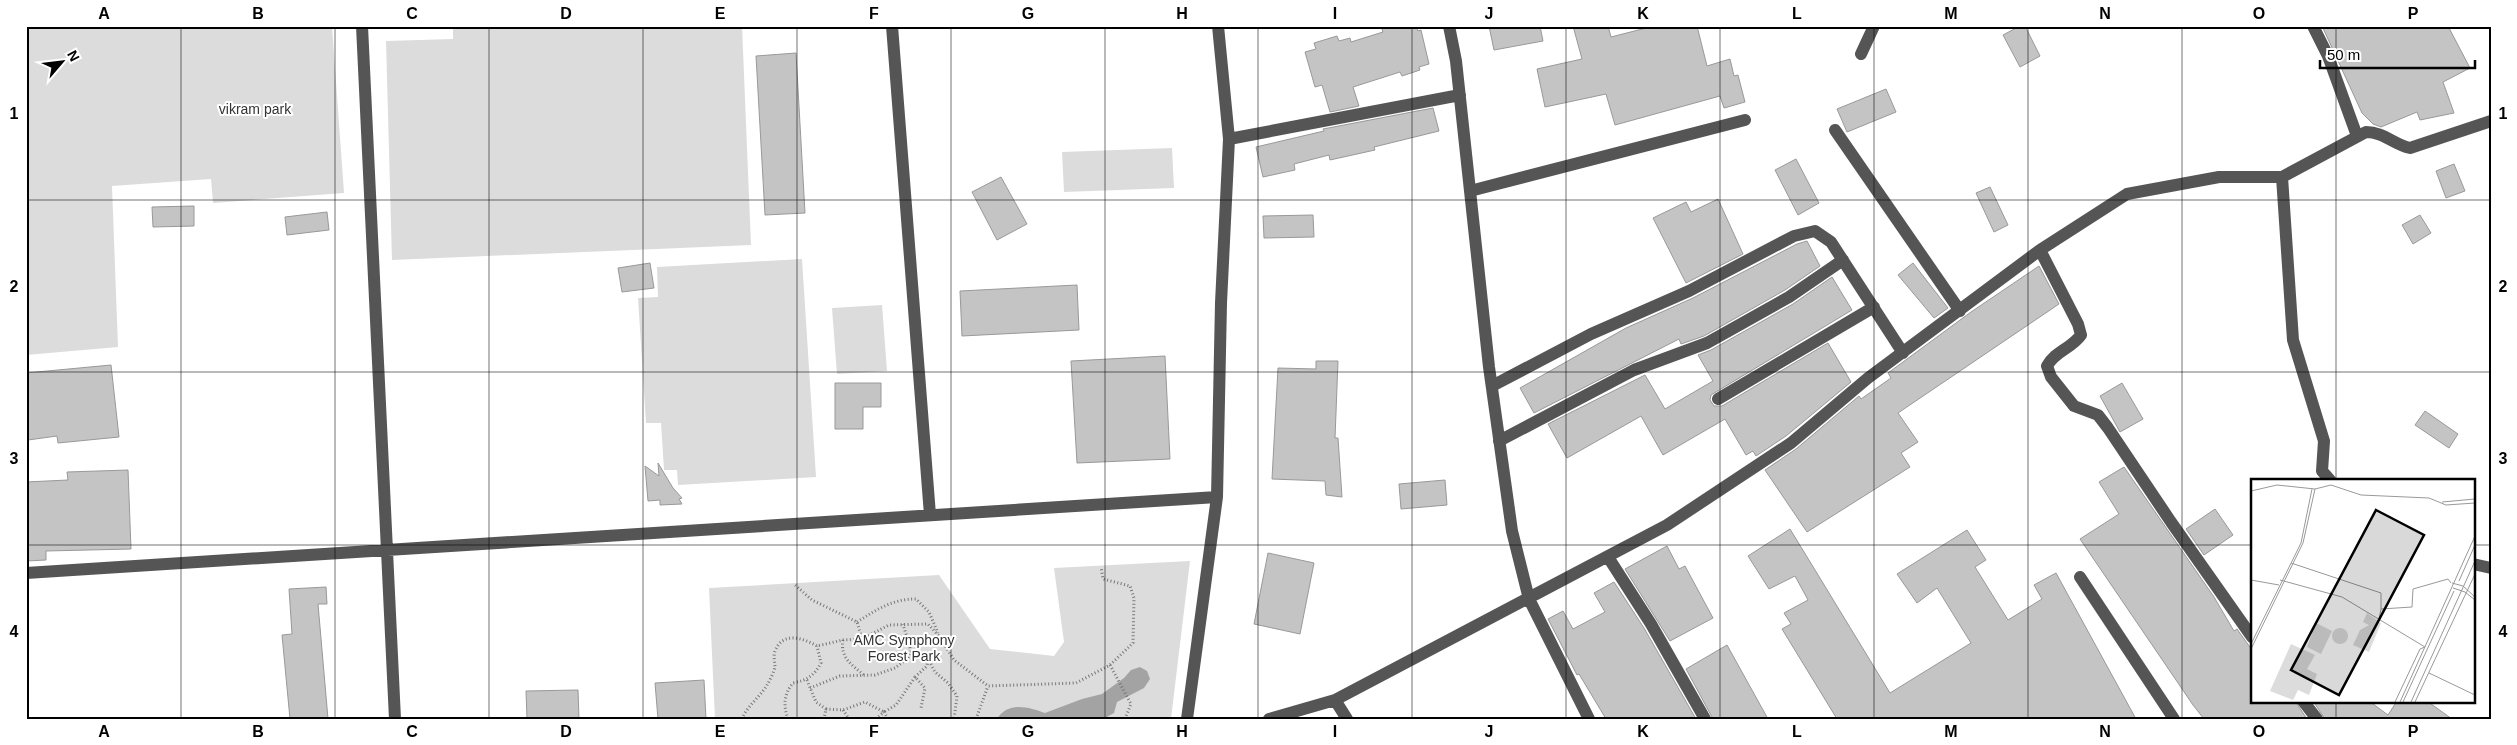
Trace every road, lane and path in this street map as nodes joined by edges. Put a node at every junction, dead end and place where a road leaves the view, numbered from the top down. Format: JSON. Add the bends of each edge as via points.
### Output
{"nodes":[{"id":1,"x":362,"y":26,"type":"edge"},
{"id":2,"x":892,"y":26,"type":"edge"},
{"id":3,"x":1218,"y":26,"type":"edge"},
{"id":4,"x":1449,"y":26,"type":"edge"},
{"id":5,"x":1874,"y":26,"type":"edge"},
{"id":6,"x":2313,"y":26,"type":"edge"},
{"id":7,"x":1861,"y":54,"type":"dead end"},
{"id":8,"x":1460,"y":95,"type":"junction"},
{"id":9,"x":1745,"y":120,"type":"dead end"},
{"id":10,"x":2491,"y":121,"type":"edge"},
{"id":11,"x":1835,"y":130,"type":"dead end"},
{"id":12,"x":2357,"y":136,"type":"junction"},
{"id":13,"x":1229,"y":139,"type":"junction"},
{"id":14,"x":2282,"y":177,"type":"junction"},
{"id":15,"x":1470,"y":191,"type":"junction"},
{"id":16,"x":2040,"y":250,"type":"junction"},
{"id":17,"x":1843,"y":260,"type":"junction"},
{"id":18,"x":1874,"y":307,"type":"junction"},
{"id":19,"x":1960,"y":311,"type":"junction"},
{"id":20,"x":1903,"y":353,"type":"junction"},
{"id":21,"x":1492,"y":386,"type":"junction"},
{"id":22,"x":1718,"y":399,"type":"dead end"},
{"id":23,"x":1499,"y":441,"type":"junction"},
{"id":24,"x":2329,"y":479,"type":"edge"},
{"id":25,"x":1216,"y":497,"type":"junction"},
{"id":26,"x":930,"y":515,"type":"junction"},
{"id":27,"x":387,"y":549,"type":"junction"},
{"id":28,"x":1608,"y":557,"type":"junction"},
{"id":29,"x":2474,"y":564,"type":"edge"},
{"id":30,"x":1100,"y":566,"type":"dead end"},
{"id":31,"x":2491,"y":568,"type":"edge"},
{"id":32,"x":26,"y":573,"type":"edge"},
{"id":33,"x":2080,"y":577,"type":"dead end"},
{"id":34,"x":794,"y":584,"type":"dead end"},
{"id":35,"x":1529,"y":599,"type":"junction"},
{"id":36,"x":857,"y":622,"type":"junction"},
{"id":37,"x":903,"y":624,"type":"junction"},
{"id":38,"x":939,"y":636,"type":"junction"},
{"id":39,"x":2251,"y":636,"type":"edge"},
{"id":40,"x":862,"y":639,"type":"junction"},
{"id":41,"x":843,"y":640,"type":"junction"},
{"id":42,"x":817,"y":646,"type":"junction"},
{"id":43,"x":911,"y":650,"type":"junction"},
{"id":44,"x":928,"y":659,"type":"junction"},
{"id":45,"x":1110,"y":665,"type":"junction"},
{"id":46,"x":864,"y":675,"type":"junction"},
{"id":47,"x":915,"y":677,"type":"junction"},
{"id":48,"x":807,"y":680,"type":"junction"},
{"id":49,"x":988,"y":686,"type":"junction"},
{"id":50,"x":810,"y":688,"type":"junction"},
{"id":51,"x":1335,"y":700,"type":"junction"},
{"id":52,"x":2304,"y":702,"type":"edge"},
{"id":53,"x":921,"y":708,"type":"dead end"},
{"id":54,"x":826,"y":709,"type":"junction"},
{"id":55,"x":843,"y":710,"type":"junction"},
{"id":56,"x":884,"y":712,"type":"junction"},
{"id":57,"x":396,"y":719,"type":"edge"},
{"id":58,"x":742,"y":719,"type":"edge"},
{"id":59,"x":788,"y":719,"type":"edge"},
{"id":60,"x":824,"y":719,"type":"edge"},
{"id":61,"x":849,"y":719,"type":"edge"},
{"id":62,"x":876,"y":719,"type":"edge"},
{"id":63,"x":888,"y":719,"type":"edge"},
{"id":64,"x":954,"y":719,"type":"edge"},
{"id":65,"x":976,"y":719,"type":"edge"},
{"id":66,"x":1125,"y":719,"type":"edge"},
{"id":67,"x":1187,"y":719,"type":"edge"},
{"id":68,"x":1269,"y":719,"type":"edge"},
{"id":69,"x":1347,"y":719,"type":"edge"},
{"id":70,"x":1589,"y":719,"type":"edge"},
{"id":71,"x":1705,"y":719,"type":"edge"},
{"id":72,"x":2174,"y":719,"type":"edge"},
{"id":73,"x":2317,"y":719,"type":"edge"}],
"edges":[{"from":1,"to":27,"type":"street"},
{"from":2,"to":26,"type":"street"},
{"from":3,"to":13,"type":"street"},
{"from":4,"to":8,"type":"street"},
{"from":5,"to":7,"type":"street"},
{"from":6,"to":12,"type":"street","via":[[2328,56]]},
{"from":8,"to":13,"type":"street"},
{"from":8,"to":15,"type":"street"},
{"from":9,"to":15,"type":"street"},
{"from":10,"to":12,"type":"street","via":[[2410,148],[2398,145],[2378,132]]},
{"from":11,"to":19,"type":"street"},
{"from":12,"to":14,"type":"street"},
{"from":13,"to":25,"type":"street"},
{"from":14,"to":16,"type":"street","via":[[2218,177],[2127,194]]},
{"from":14,"to":24,"type":"street","via":[[2293,340],[2324,441],[2322,472]]},
{"from":15,"to":21,"type":"street"},
{"from":16,"to":19,"type":"street"},
{"from":16,"to":39,"type":"street","via":[[2081,335],[2074,345],[2053,356],[2047,366],[2051,377],[2074,406],[2098,415]]},
{"from":17,"to":18,"type":"street"},
{"from":17,"to":21,"type":"street","via":[[1832,242],[1815,231],[1794,236],[1690,291],[1591,334]]},
{"from":17,"to":23,"type":"street","via":[[1789,297],[1707,343],[1634,370]]},
{"from":18,"to":20,"type":"street"},
{"from":18,"to":22,"type":"street"},
{"from":19,"to":20,"type":"street"},
{"from":20,"to":28,"type":"street","via":[[1790,443],[1667,525]]},
{"from":21,"to":23,"type":"street"},
{"from":23,"to":35,"type":"street","via":[[1512,531]]},
{"from":25,"to":26,"type":"street"},
{"from":25,"to":67,"type":"street"},
{"from":26,"to":27,"type":"street"},
{"from":27,"to":32,"type":"street"},
{"from":27,"to":57,"type":"street"},
{"from":28,"to":35,"type":"street"},
{"from":28,"to":71,"type":"street"},
{"from":29,"to":31,"type":"street"},
{"from":30,"to":45,"type":"path","via":[[1102,579],[1130,586],[1134,598],[1133,643]]},
{"from":33,"to":72,"type":"street"},
{"from":34,"to":36,"type":"path","via":[[812,600]]},
{"from":35,"to":51,"type":"street"},
{"from":35,"to":70,"type":"street"},
{"from":36,"to":38,"type":"path","via":[[882,606],[903,599],[916,599],[929,612]]},
{"from":36,"to":40,"type":"path"},
{"from":37,"to":38,"type":"path","via":[[928,624]]},
{"from":37,"to":40,"type":"path","via":[[889,625]]},
{"from":37,"to":43,"type":"path"},
{"from":38,"to":49,"type":"path","via":[[954,660]]},
{"from":40,"to":41,"type":"path"},
{"from":41,"to":42,"type":"path"},
{"from":41,"to":46,"type":"path","via":[[846,660]]},
{"from":42,"to":48,"type":"path","via":[[821,663]]},
{"from":42,"to":58,"type":"path","via":[[805,639],[792,637],[781,643],[774,652],[775,668],[768,683]]},
{"from":43,"to":44,"type":"path"},
{"from":43,"to":46,"type":"path","via":[[908,658],[895,668]]},
{"from":44,"to":47,"type":"path","via":[[927,666]]},
{"from":44,"to":64,"type":"path","via":[[935,672],[957,696]]},
{"from":45,"to":49,"type":"path","via":[[1076,683]]},
{"from":45,"to":66,"type":"path","via":[[1131,704]]},
{"from":46,"to":50,"type":"path","via":[[840,676]]},
{"from":47,"to":53,"type":"path","via":[[925,688]]},
{"from":47,"to":56,"type":"path","via":[[896,705]]},
{"from":48,"to":50,"type":"path"},
{"from":48,"to":59,"type":"path","via":[[793,683],[785,692]]},
{"from":49,"to":65,"type":"path"},
{"from":50,"to":54,"type":"path","via":[[816,702]]},
{"from":51,"to":68,"type":"street"},
{"from":51,"to":69,"type":"street"},
{"from":52,"to":73,"type":"street"},
{"from":54,"to":55,"type":"path"},
{"from":54,"to":60,"type":"path"},
{"from":55,"to":56,"type":"path","via":[[865,702]]},
{"from":55,"to":61,"type":"path"},
{"from":56,"to":62,"type":"path"},
{"from":56,"to":63,"type":"path"}]}
